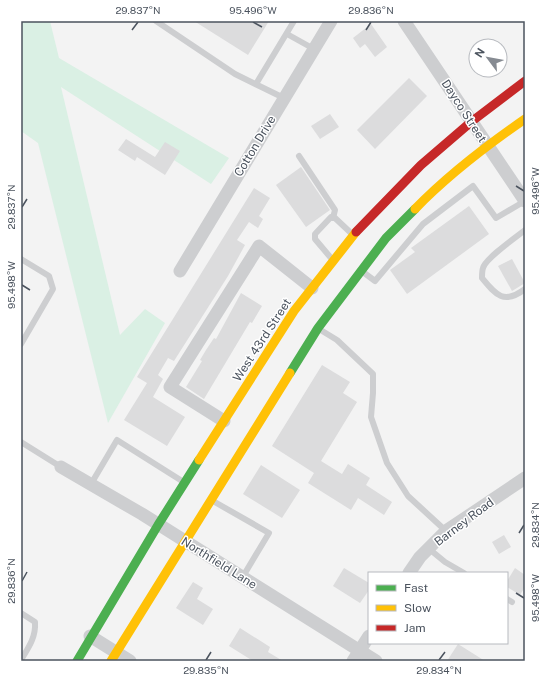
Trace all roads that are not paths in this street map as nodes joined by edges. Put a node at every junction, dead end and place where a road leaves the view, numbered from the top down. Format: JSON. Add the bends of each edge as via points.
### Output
{"nodes":[{"id":1,"x":156,"y":21,"type":"edge"},
{"id":2,"x":294,"y":21,"type":"edge"},
{"id":3,"x":331,"y":21,"type":"edge"},
{"id":4,"x":404,"y":21,"type":"edge"},
{"id":5,"x":287,"y":34,"type":"junction"},
{"id":6,"x":314,"y":49,"type":"junction"},
{"id":7,"x":525,"y":81,"type":"edge"},
{"id":8,"x":256,"y":84,"type":"junction"},
{"id":9,"x":284,"y":98,"type":"junction"},
{"id":10,"x":525,"y":119,"type":"edge"},
{"id":11,"x":471,"y":122,"type":"junction"},
{"id":12,"x":487,"y":146,"type":"junction"},
{"id":13,"x":300,"y":156,"type":"dead end"},
{"id":14,"x":525,"y":201,"type":"edge"},
{"id":15,"x":333,"y":218,"type":"junction"},
{"id":16,"x":525,"y":230,"type":"edge"},
{"id":17,"x":353,"y":235,"type":"junction"},
{"id":18,"x":21,"y":259,"type":"edge"},
{"id":19,"x":333,"y":261,"type":"junction"},
{"id":20,"x":180,"y":271,"type":"dead end"},
{"id":21,"x":362,"y":271,"type":"junction"},
{"id":22,"x":312,"y":288,"type":"junction"},
{"id":23,"x":525,"y":289,"type":"edge"},
{"id":24,"x":315,"y":326,"type":"junction"},
{"id":25,"x":21,"y":344,"type":"edge"},
{"id":26,"x":224,"y":421,"type":"junction"},
{"id":27,"x":21,"y":442,"type":"edge"},
{"id":28,"x":61,"y":467,"type":"joint"},
{"id":29,"x":525,"y":478,"type":"edge"},
{"id":30,"x":185,"y":483,"type":"junction"},
{"id":31,"x":91,"y":484,"type":"junction"},
{"id":32,"x":211,"y":500,"type":"junction"},
{"id":33,"x":158,"y":525,"type":"junction"},
{"id":34,"x":446,"y":532,"type":"junction"},
{"id":35,"x":184,"y":542,"type":"junction"},
{"id":36,"x":428,"y":548,"type":"junction"},
{"id":37,"x":410,"y":572,"type":"edge"},
{"id":38,"x":462,"y":572,"type":"edge"},
{"id":39,"x":242,"y":578,"type":"junction"},
{"id":40,"x":21,"y":613,"type":"edge"},
{"id":41,"x":90,"y":636,"type":"junction"},
{"id":42,"x":368,"y":638,"type":"edge"},
{"id":43,"x":356,"y":656,"type":"edge"},
{"id":44,"x":113,"y":657,"type":"edge"},
{"id":45,"x":21,"y":660,"type":"edge"},
{"id":46,"x":76,"y":661,"type":"edge"},
{"id":47,"x":130,"y":661,"type":"edge"},
{"id":48,"x":376,"y":661,"type":"edge"}],
"edges":[{"from":1,"to":8,"type":"lane","via":[[235,74]]},
{"from":2,"to":5,"type":"lane"},
{"from":3,"to":6,"type":"street","name":"Cotton Drive"},
{"from":4,"to":11,"type":"street","name":"Dayco Street"},
{"from":5,"to":6,"type":"lane"},
{"from":5,"to":8,"type":"lane"},
{"from":6,"to":9,"type":"street","name":"Cotton Drive"},
{"from":7,"to":11,"type":"main road","name":"West 43rd Street"},
{"from":8,"to":9,"type":"lane"},
{"from":9,"to":20,"type":"street","name":"Cotton Drive"},
{"from":10,"to":12,"type":"main road"},
{"from":11,"to":12,"type":"street","name":"Dayco Street"},
{"from":11,"to":17,"type":"main road","name":"West 43rd Street","via":[[421,165]]},
{"from":12,"to":14,"type":"street","name":"Dayco Street"},
{"from":12,"to":21,"type":"main road","via":[[433,190],[386,238]]},
{"from":13,"to":15,"type":"lane","via":[[335,210]]},
{"from":14,"to":21,"type":"lane","via":[[496,218],[473,186],[423,224],[375,281]]},
{"from":15,"to":17,"type":"lane"},
{"from":15,"to":19,"type":"lane","via":[[331,217],[315,234],[315,239]]},
{"from":16,"to":23,"type":"lane","via":[[491,257],[483,267],[482,278],[494,293],[503,297],[513,296]]},
{"from":17,"to":19,"type":"main road","name":"West 43rd Street"},
{"from":18,"to":25,"type":"lane","via":[[48,276],[53,289]]},
{"from":19,"to":22,"type":"main road","name":"West 43rd Street"},
{"from":21,"to":24,"type":"main road"},
{"from":22,"to":26,"type":"main road","name":"West 43rd Street"},
{"from":22,"to":26,"type":"street","via":[[259,246],[170,387]]},
{"from":24,"to":32,"type":"main road"},
{"from":24,"to":34,"type":"lane","via":[[337,340],[373,374],[371,417],[387,463],[408,496]]},
{"from":26,"to":30,"type":"main road","name":"West 43rd Street"},
{"from":27,"to":28,"type":"lane"},
{"from":28,"to":31,"type":"street","name":"Northfield Lane"},
{"from":29,"to":34,"type":"street","name":"Barney Road"},
{"from":30,"to":31,"type":"lane","via":[[117,440]]},
{"from":30,"to":33,"type":"main road","name":"West 43rd Street"},
{"from":31,"to":33,"type":"street","name":"Northfield Lane"},
{"from":32,"to":35,"type":"main road"},
{"from":32,"to":39,"type":"lane","via":[[269,533]]},
{"from":33,"to":35,"type":"street","name":"Northfield Lane"},
{"from":33,"to":41,"type":"main road","name":"West 43rd Street"},
{"from":34,"to":36,"type":"street","name":"Barney Road"},
{"from":35,"to":39,"type":"street","name":"Northfield Lane"},
{"from":35,"to":44,"type":"main road"},
{"from":36,"to":37,"type":"street","name":"Barney Road"},
{"from":36,"to":38,"type":"lane"},
{"from":39,"to":43,"type":"street","name":"Northfield Lane"},
{"from":40,"to":45,"type":"lane","via":[[35,622],[36,631]]},
{"from":41,"to":44,"type":"street"},
{"from":41,"to":46,"type":"main road","name":"West 43rd Street"},
{"from":42,"to":43,"type":"street"},
{"from":43,"to":48,"type":"street","name":"Northfield Lane"},
{"from":44,"to":47,"type":"street"}]}
